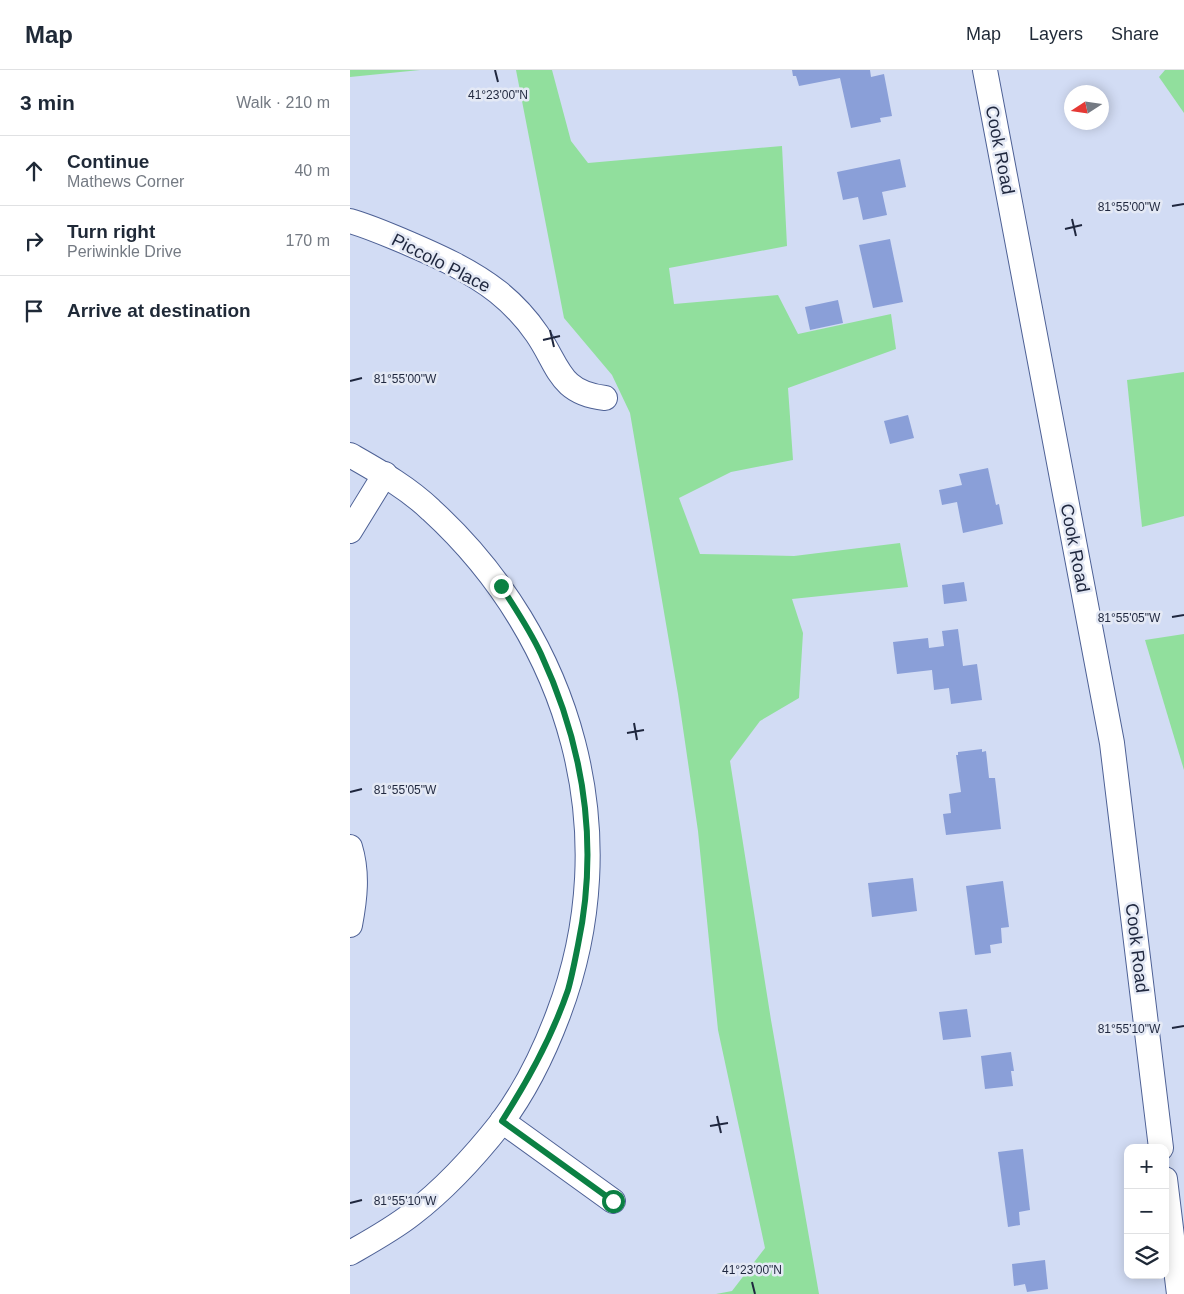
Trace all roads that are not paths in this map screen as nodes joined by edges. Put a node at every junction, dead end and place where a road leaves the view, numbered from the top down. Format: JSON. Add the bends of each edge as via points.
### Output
{"nodes":[{"id":1,"x":985,"y":70,"type":"edge"},
{"id":2,"x":350,"y":221,"type":"edge"},
{"id":3,"x":605,"y":398,"type":"dead end"},
{"id":4,"x":350,"y":455,"type":"edge"},
{"id":5,"x":385,"y":474,"type":"junction"},
{"id":6,"x":350,"y":531,"type":"edge"},
{"id":7,"x":350,"y":847,"type":"edge"},
{"id":8,"x":350,"y":925,"type":"edge"},
{"id":9,"x":502,"y":1121,"type":"junction"},
{"id":10,"x":1162,"y":1144,"type":"edge"},
{"id":11,"x":1166,"y":1189,"type":"edge"},
{"id":12,"x":613,"y":1201,"type":"dead end"},
{"id":13,"x":350,"y":1253,"type":"edge"},
{"id":14,"x":1179,"y":1294,"type":"edge"}],
"edges":[{"from":1,"to":10,"type":"street","name":"Cook Road","via":[[1112,744]]},
{"from":2,"to":3,"type":"street","name":"Piccolo Place","via":[[429,252],[497,291],[519,311],[560,376],[588,396]]},
{"from":4,"to":5,"type":"street"},
{"from":5,"to":6,"type":"street"},
{"from":5,"to":9,"type":"street","via":[[430,509],[475,554],[522,618],[556,688],[581,776],[588,860],[584,919],[576,954],[568,988],[551,1034],[528,1080]]},
{"from":7,"to":8,"type":"street","via":[[355,887]]},
{"from":9,"to":12,"type":"street"},
{"from":9,"to":13,"type":"street","via":[[470,1160],[420,1207]]},
{"from":11,"to":14,"type":"street"}]}
